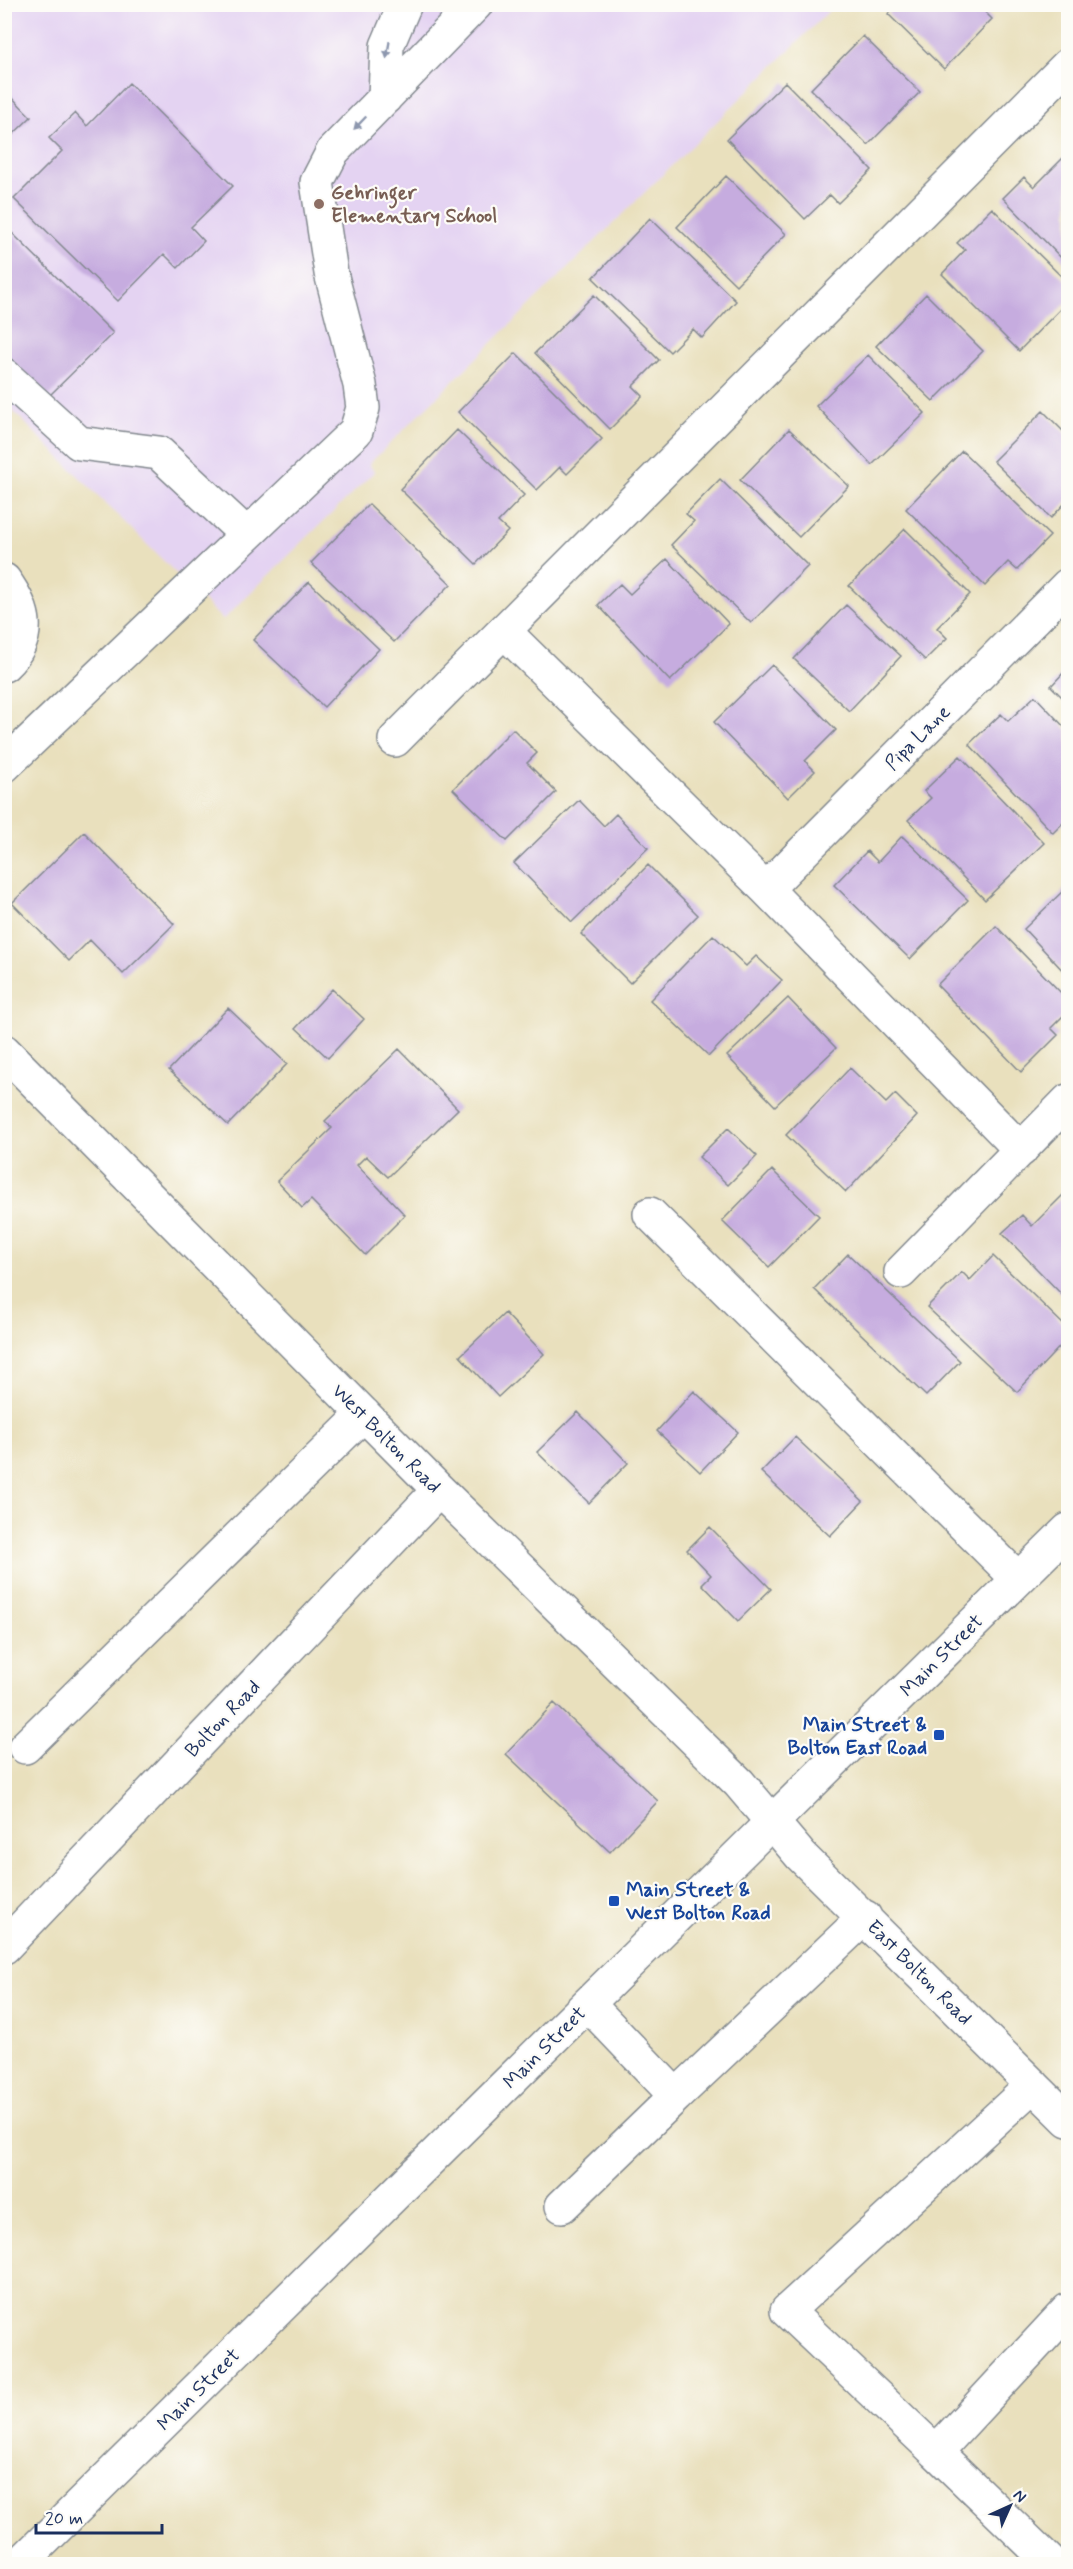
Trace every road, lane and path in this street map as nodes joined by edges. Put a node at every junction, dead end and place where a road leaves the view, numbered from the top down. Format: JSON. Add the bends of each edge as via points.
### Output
{"nodes":[{"id":1,"x":405,"y":4,"type":"edge"},
{"id":2,"x":476,"y":4,"type":"edge"},
{"id":3,"x":1068,"y":65,"type":"edge"},
{"id":4,"x":385,"y":98,"type":"junction"},
{"id":5,"x":4,"y":375,"type":"edge"},
{"id":6,"x":246,"y":534,"type":"junction"},
{"id":7,"x":4,"y":579,"type":"edge"},
{"id":8,"x":1068,"y":585,"type":"edge"},
{"id":9,"x":504,"y":631,"type":"junction"},
{"id":10,"x":4,"y":665,"type":"edge"},
{"id":11,"x":395,"y":740,"type":"dead end"},
{"id":12,"x":4,"y":766,"type":"edge"},
{"id":13,"x":766,"y":889,"type":"junction"},
{"id":14,"x":4,"y":1051,"type":"edge"},
{"id":15,"x":1068,"y":1101,"type":"edge"},
{"id":16,"x":1021,"y":1150,"type":"junction"},
{"id":17,"x":650,"y":1214,"type":"dead end"},
{"id":18,"x":901,"y":1272,"type":"dead end"},
{"id":19,"x":364,"y":1414,"type":"junction"},
{"id":20,"x":439,"y":1490,"type":"junction"},
{"id":21,"x":1068,"y":1530,"type":"edge"},
{"id":22,"x":1018,"y":1579,"type":"junction"},
{"id":23,"x":25,"y":1747,"type":"dead end"},
{"id":24,"x":772,"y":1822,"type":"junction"},
{"id":25,"x":865,"y":1917,"type":"junction"},
{"id":26,"x":4,"y":1947,"type":"edge"},
{"id":27,"x":588,"y":2004,"type":"junction"},
{"id":28,"x":1033,"y":2085,"type":"junction"},
{"id":29,"x":676,"y":2096,"type":"junction"},
{"id":30,"x":1068,"y":2120,"type":"edge"},
{"id":31,"x":562,"y":2206,"type":"dead end"},
{"id":32,"x":1068,"y":2310,"type":"edge"},
{"id":33,"x":936,"y":2452,"type":"junction"},
{"id":34,"x":20,"y":2565,"type":"edge"},
{"id":35,"x":1052,"y":2565,"type":"edge"}],
"edges":[{"from":1,"to":4,"type":"street","one_way":true,"via":[[387,46]]},
{"from":2,"to":4,"type":"street"},
{"from":3,"to":9,"type":"street"},
{"from":4,"to":6,"type":"street","one_way":true,"via":[[333,151],[317,182],[332,273],[360,385],[363,408],[356,431]]},
{"from":5,"to":6,"type":"street","via":[[79,443],[159,453]]},
{"from":6,"to":12,"type":"street"},
{"from":7,"to":10,"type":"street","via":[[25,632]]},
{"from":8,"to":13,"type":"street","name":"Pipa Lane"},
{"from":9,"to":11,"type":"street"},
{"from":9,"to":13,"type":"street"},
{"from":13,"to":16,"type":"street"},
{"from":14,"to":19,"type":"street","name":"West Bolton Road"},
{"from":15,"to":16,"type":"street"},
{"from":16,"to":18,"type":"street"},
{"from":17,"to":22,"type":"street"},
{"from":19,"to":20,"type":"street","name":"West Bolton Road"},
{"from":19,"to":23,"type":"street"},
{"from":20,"to":24,"type":"street","name":"West Bolton Road","via":[[739,1783]]},
{"from":20,"to":26,"type":"street","name":"Bolton Road"},
{"from":21,"to":22,"type":"street","name":"Main Street"},
{"from":22,"to":24,"type":"street","name":"Main Street"},
{"from":24,"to":25,"type":"street","name":"East Bolton Road","via":[[801,1856]]},
{"from":24,"to":27,"type":"street","name":"Main Street"},
{"from":25,"to":28,"type":"street","name":"East Bolton Road"},
{"from":25,"to":29,"type":"street"},
{"from":27,"to":29,"type":"street"},
{"from":27,"to":34,"type":"street","name":"Main Street"},
{"from":28,"to":30,"type":"street","name":"East Bolton Road"},
{"from":28,"to":33,"type":"street","via":[[787,2311]]},
{"from":29,"to":31,"type":"street"},
{"from":32,"to":33,"type":"street"},
{"from":33,"to":35,"type":"street"}]}
